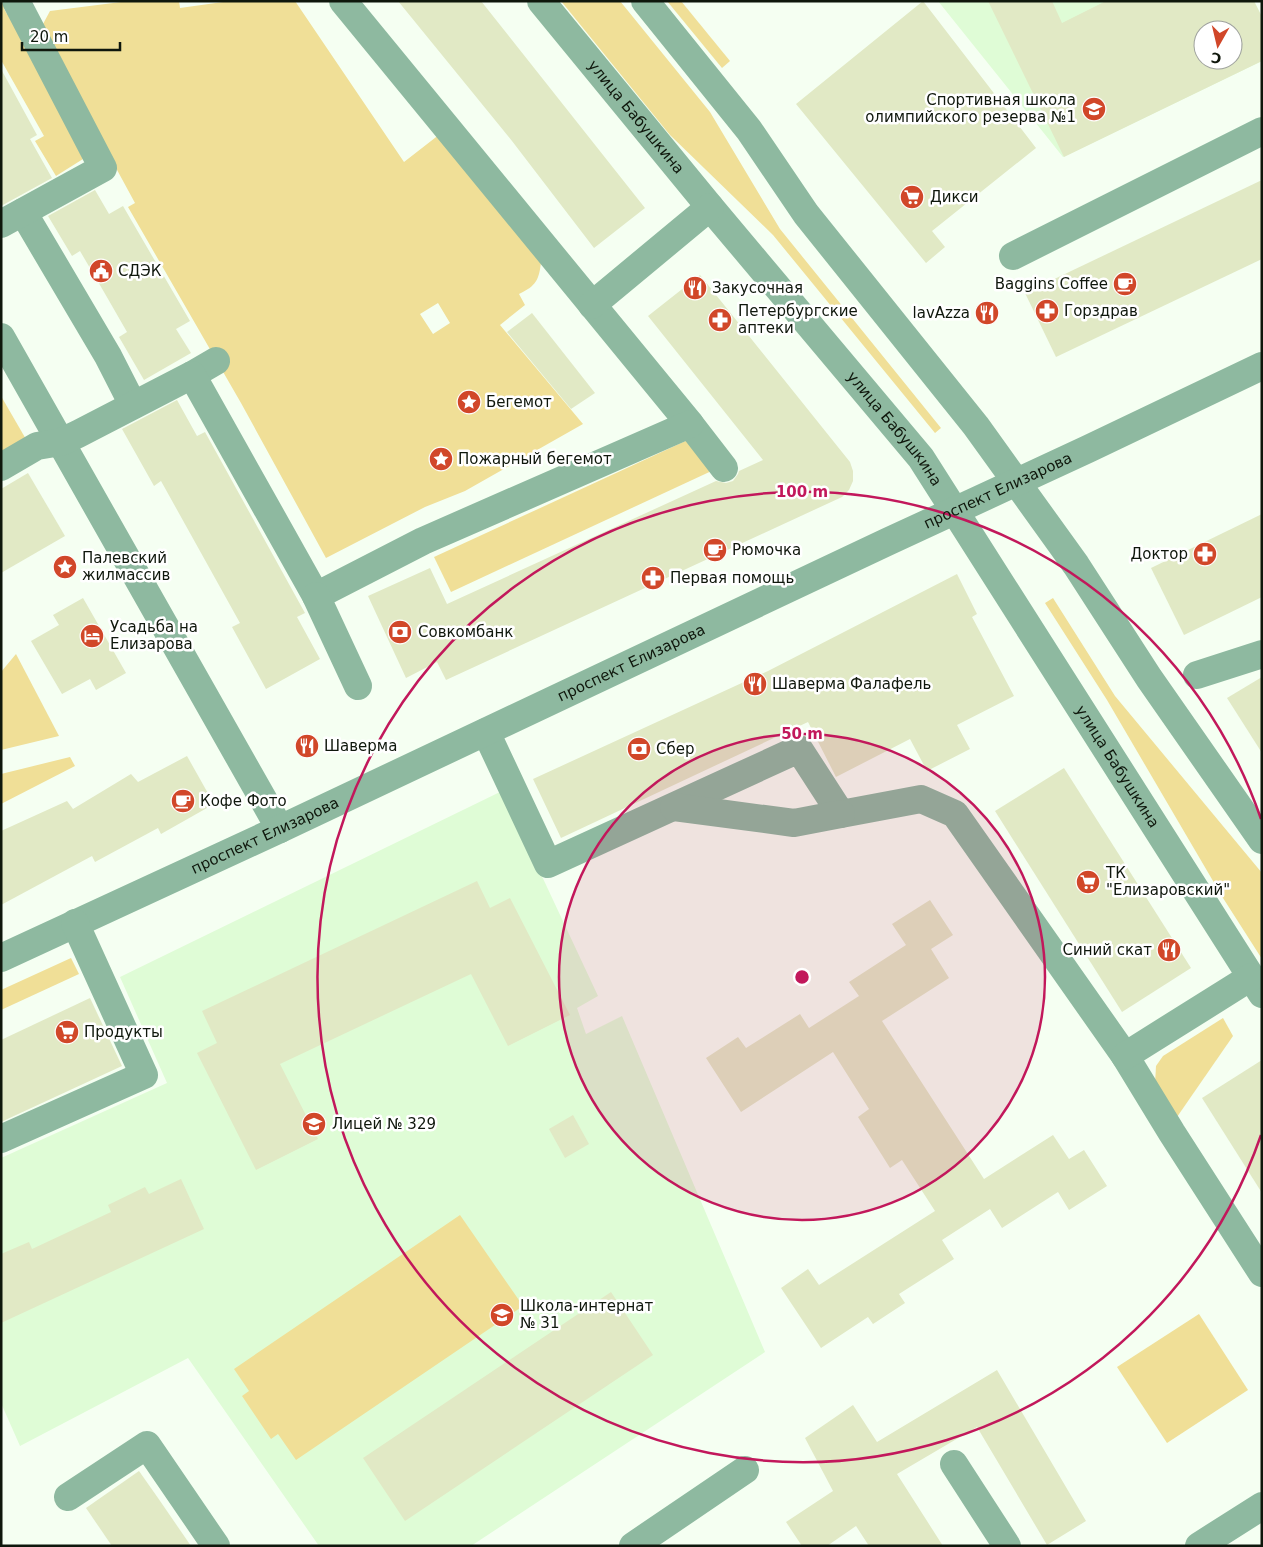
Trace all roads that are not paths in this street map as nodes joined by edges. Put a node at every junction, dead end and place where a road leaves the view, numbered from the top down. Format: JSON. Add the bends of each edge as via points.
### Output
{"nodes":[{"id":1,"x":16,"y":1,"type":"edge"},
{"id":2,"x":343,"y":1,"type":"edge"},
{"id":3,"x":541,"y":1,"type":"edge"},
{"id":4,"x":645,"y":1,"type":"edge"},
{"id":5,"x":1262,"y":131,"type":"edge"},
{"id":6,"x":710,"y":207,"type":"junction"},
{"id":7,"x":12,"y":218,"type":"edge"},
{"id":8,"x":1014,"y":256,"type":"dead end"},
{"id":9,"x":592,"y":305,"type":"junction"},
{"id":10,"x":1,"y":336,"type":"edge"},
{"id":11,"x":216,"y":360,"type":"dead end"},
{"id":12,"x":1262,"y":366,"type":"edge"},
{"id":13,"x":192,"y":375,"type":"junction"},
{"id":14,"x":133,"y":405,"type":"junction"},
{"id":15,"x":690,"y":424,"type":"junction"},
{"id":16,"x":62,"y":442,"type":"junction"},
{"id":17,"x":1,"y":467,"type":"edge"},
{"id":18,"x":724,"y":468,"type":"dead end"},
{"id":19,"x":1016,"y":482,"type":"junction"},
{"id":20,"x":955,"y":511,"type":"junction"},
{"id":21,"x":316,"y":596,"type":"junction"},
{"id":22,"x":1262,"y":654,"type":"edge"},
{"id":23,"x":1197,"y":675,"type":"dead end"},
{"id":24,"x":358,"y":686,"type":"dead end"},
{"id":25,"x":486,"y":732,"type":"junction"},
{"id":26,"x":674,"y":807,"type":"junction"},
{"id":27,"x":841,"y":814,"type":"junction"},
{"id":28,"x":280,"y":829,"type":"junction"},
{"id":29,"x":1262,"y":840,"type":"edge"},
{"id":30,"x":75,"y":922,"type":"junction"},
{"id":31,"x":1,"y":958,"type":"edge"},
{"id":32,"x":1256,"y":985,"type":"edge"},
{"id":33,"x":1125,"y":1056,"type":"junction"},
{"id":34,"x":1,"y":1139,"type":"edge"},
{"id":35,"x":1262,"y":1273,"type":"edge"},
{"id":36,"x":954,"y":1464,"type":"dead end"},
{"id":37,"x":745,"y":1470,"type":"dead end"},
{"id":38,"x":68,"y":1497,"type":"dead end"},
{"id":39,"x":1262,"y":1506,"type":"edge"},
{"id":40,"x":216,"y":1546,"type":"edge"},
{"id":41,"x":633,"y":1546,"type":"edge"},
{"id":42,"x":1007,"y":1546,"type":"edge"},
{"id":43,"x":1199,"y":1546,"type":"edge"}],
"edges":[{"from":1,"to":7,"type":"street","via":[[103,168]]},
{"from":2,"to":9,"type":"street"},
{"from":3,"to":6,"type":"street","name":"улица Бабушкина"},
{"from":4,"to":19,"type":"street","via":[[749,130],[806,214],[976,426]]},
{"from":5,"to":8,"type":"street"},
{"from":6,"to":9,"type":"street"},
{"from":6,"to":20,"type":"street","name":"улица Бабушкина","via":[[920,458]]},
{"from":7,"to":14,"type":"street","via":[[108,356]]},
{"from":9,"to":15,"type":"street"},
{"from":10,"to":16,"type":"street"},
{"from":11,"to":13,"type":"street"},
{"from":12,"to":19,"type":"street","name":"проспект Елизарова"},
{"from":13,"to":14,"type":"street"},
{"from":13,"to":21,"type":"street"},
{"from":14,"to":16,"type":"street"},
{"from":15,"to":18,"type":"street"},
{"from":15,"to":21,"type":"street","via":[[424,541]]},
{"from":16,"to":17,"type":"street","via":[[37,446]]},
{"from":16,"to":28,"type":"street"},
{"from":19,"to":20,"type":"street","name":"проспект Елизарова"},
{"from":19,"to":29,"type":"street"},
{"from":20,"to":25,"type":"street","name":"проспект Елизарова"},
{"from":20,"to":32,"type":"street","name":"улица Бабушкина"},
{"from":21,"to":24,"type":"street"},
{"from":22,"to":23,"type":"street"},
{"from":25,"to":26,"type":"street","via":[[548,864]]},
{"from":25,"to":28,"type":"street","name":"проспект Елизарова"},
{"from":26,"to":27,"type":"street","via":[[794,823]]},
{"from":26,"to":27,"type":"street","via":[[799,749]]},
{"from":27,"to":33,"type":"street","via":[[922,799],[955,814]]},
{"from":28,"to":30,"type":"street","name":"проспект Елизарова"},
{"from":30,"to":31,"type":"street","name":"проспект Елизарова"},
{"from":30,"to":34,"type":"street","via":[[144,1075]]},
{"from":32,"to":33,"type":"street"},
{"from":33,"to":35,"type":"street"},
{"from":36,"to":42,"type":"street"},
{"from":37,"to":41,"type":"street"},
{"from":38,"to":40,"type":"street","via":[[147,1446]]},
{"from":39,"to":43,"type":"street"}]}
